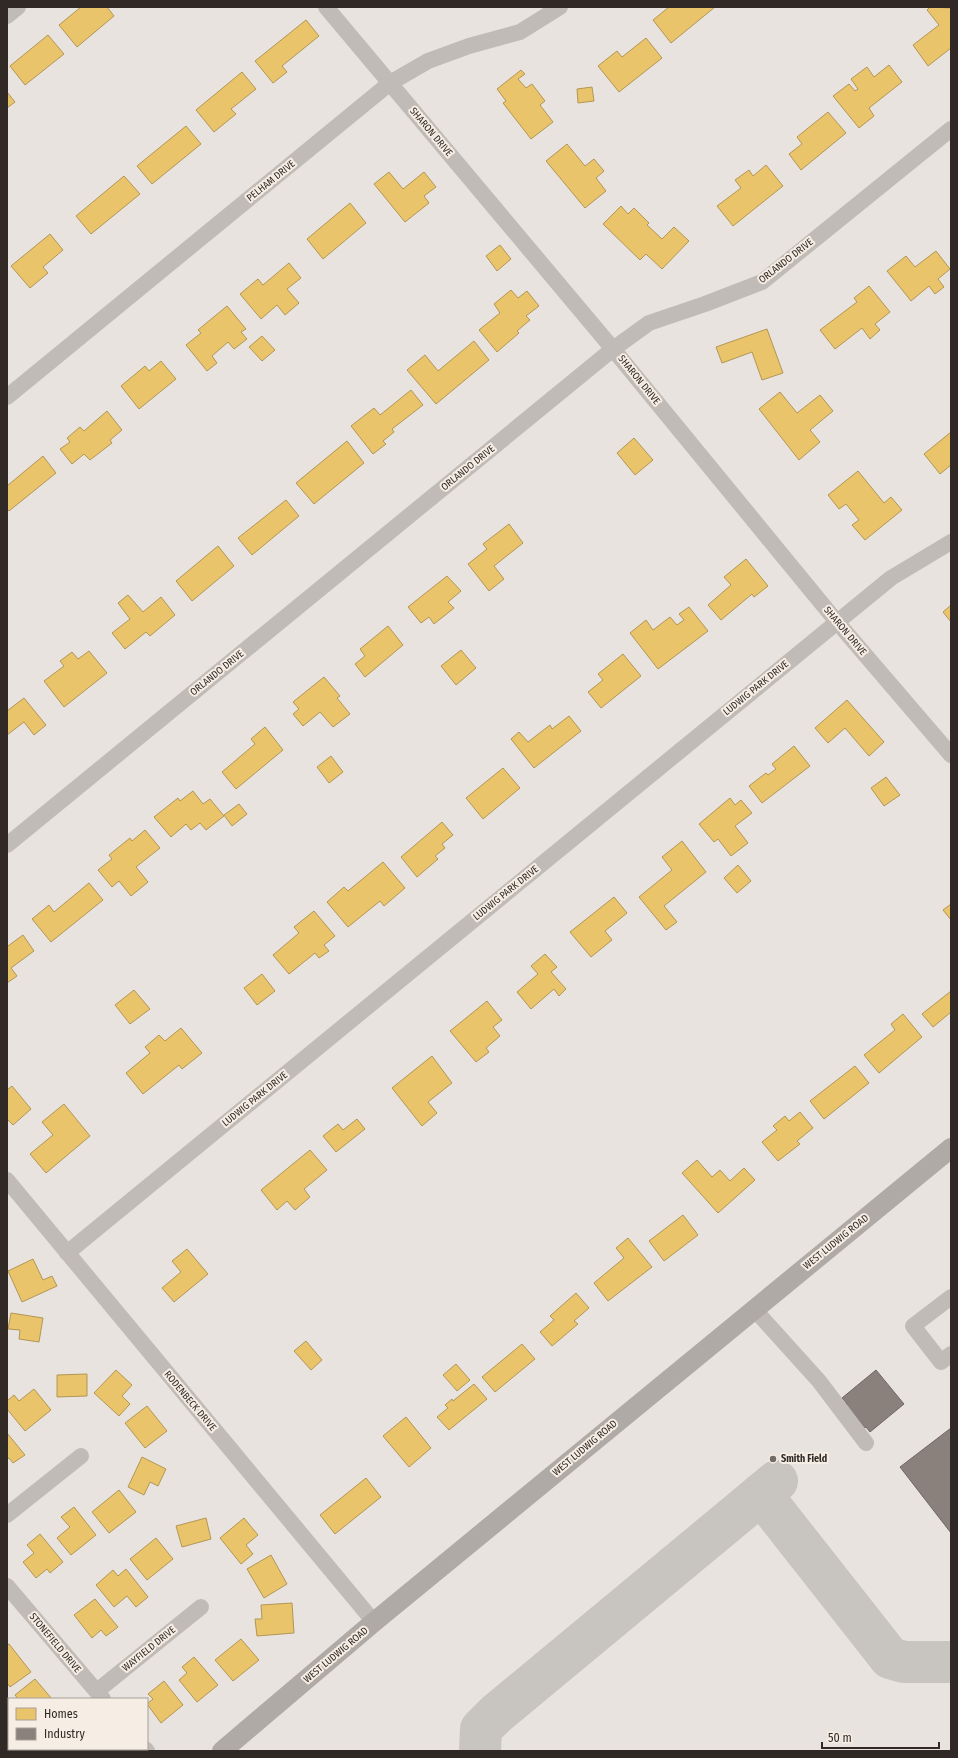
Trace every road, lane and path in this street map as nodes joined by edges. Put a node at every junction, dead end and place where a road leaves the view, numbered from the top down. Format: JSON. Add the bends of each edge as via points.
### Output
{"nodes":[{"id":1,"x":18,"y":7,"type":"edge"},
{"id":2,"x":326,"y":7,"type":"edge"},
{"id":3,"x":560,"y":7,"type":"edge"},
{"id":4,"x":7,"y":16,"type":"edge"},
{"id":5,"x":390,"y":83,"type":"junction"},
{"id":6,"x":951,"y":129,"type":"edge"},
{"id":7,"x":614,"y":349,"type":"junction"},
{"id":8,"x":7,"y":397,"type":"edge"},
{"id":9,"x":951,"y":542,"type":"edge"},
{"id":10,"x":837,"y":622,"type":"junction"},
{"id":11,"x":951,"y":755,"type":"edge"},
{"id":12,"x":7,"y":845,"type":"edge"},
{"id":13,"x":951,"y":1148,"type":"edge"},
{"id":14,"x":7,"y":1180,"type":"edge"},
{"id":15,"x":67,"y":1253,"type":"junction"},
{"id":16,"x":951,"y":1297,"type":"edge"},
{"id":17,"x":754,"y":1309,"type":"junction"},
{"id":18,"x":951,"y":1354,"type":"edge"},
{"id":19,"x":866,"y":1443,"type":"dead end"},
{"id":20,"x":81,"y":1456,"type":"dead end"},
{"id":21,"x":7,"y":1515,"type":"edge"},
{"id":22,"x":7,"y":1586,"type":"edge"},
{"id":23,"x":201,"y":1607,"type":"dead end"},
{"id":24,"x":374,"y":1622,"type":"junction"},
{"id":25,"x":100,"y":1695,"type":"edge"},
{"id":26,"x":222,"y":1751,"type":"edge"}],
"edges":[{"from":1,"to":4,"type":"street"},
{"from":2,"to":5,"type":"street","name":"SHARON DRIVE"},
{"from":3,"to":5,"type":"street","name":"PELHAM DRIVE","via":[[520,32],[428,61]]},
{"from":5,"to":7,"type":"street","name":"SHARON DRIVE"},
{"from":5,"to":8,"type":"street","name":"PELHAM DRIVE"},
{"from":6,"to":7,"type":"street","name":"ORLANDO DRIVE","via":[[762,282],[649,323]]},
{"from":7,"to":10,"type":"street","name":"SHARON DRIVE"},
{"from":7,"to":12,"type":"street","name":"ORLANDO DRIVE"},
{"from":9,"to":10,"type":"street","name":"LUDWIG PARK DRIVE","via":[[891,578]]},
{"from":10,"to":11,"type":"street","name":"SHARON DRIVE"},
{"from":10,"to":15,"type":"street","name":"LUDWIG PARK DRIVE"},
{"from":13,"to":17,"type":"main road","name":"WEST LUDWIG ROAD"},
{"from":14,"to":15,"type":"street","name":"RODENBECK DRIVE"},
{"from":15,"to":24,"type":"street","name":"RODENBECK DRIVE"},
{"from":16,"to":18,"type":"street","via":[[913,1326],[941,1362]]},
{"from":17,"to":19,"type":"street","via":[[819,1381]]},
{"from":17,"to":24,"type":"main road","name":"WEST LUDWIG ROAD"},
{"from":20,"to":21,"type":"street"},
{"from":22,"to":25,"type":"street","name":"STONEFIELD DRIVE"},
{"from":23,"to":25,"type":"street","name":"WAYFIELD DRIVE"},
{"from":24,"to":26,"type":"main road","name":"WEST LUDWIG ROAD"}]}
